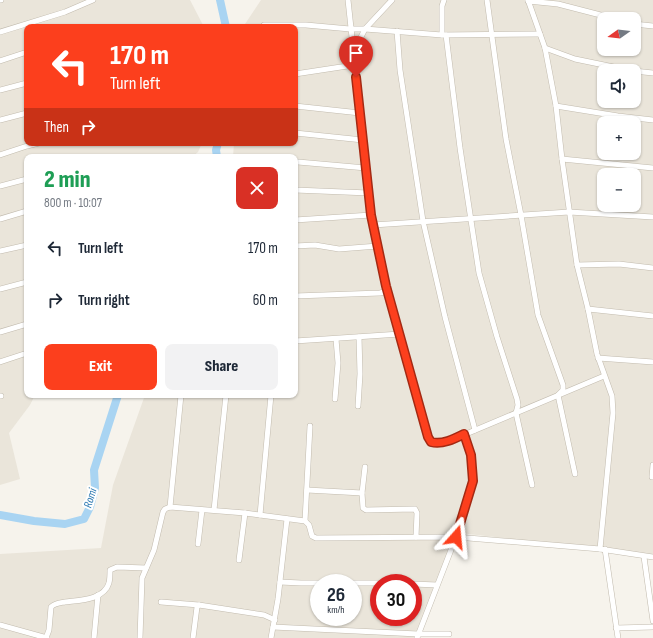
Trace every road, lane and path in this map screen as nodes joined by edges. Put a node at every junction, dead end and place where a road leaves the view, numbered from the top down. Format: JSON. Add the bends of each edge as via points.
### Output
{"nodes":[{"id":1,"x":93,"y":0,"type":"edge"},
{"id":2,"x":348,"y":0,"type":"edge"},
{"id":3,"x":392,"y":0,"type":"edge"},
{"id":4,"x":444,"y":0,"type":"edge"},
{"id":5,"x":488,"y":0,"type":"edge"},
{"id":6,"x":528,"y":1,"type":"edge"},
{"id":7,"x":597,"y":14,"type":"edge"},
{"id":8,"x":26,"y":24,"type":"edge"},
{"id":9,"x":24,"y":25,"type":"edge"},
{"id":10,"x":298,"y":25,"type":"edge"},
{"id":11,"x":641,"y":25,"type":"edge"},
{"id":12,"x":653,"y":26,"type":"edge"},
{"id":13,"x":350,"y":29,"type":"junction"},
{"id":14,"x":365,"y":29,"type":"junction"},
{"id":15,"x":398,"y":31,"type":"junction"},
{"id":16,"x":0,"y":32,"type":"edge"},
{"id":17,"x":444,"y":34,"type":"junction"},
{"id":18,"x":492,"y":34,"type":"junction"},
{"id":19,"x":540,"y":34,"type":"junction"},
{"id":20,"x":352,"y":47,"type":"junction"},
{"id":21,"x":545,"y":48,"type":"junction"},
{"id":22,"x":24,"y":53,"type":"edge"},
{"id":23,"x":0,"y":61,"type":"edge"},
{"id":24,"x":600,"y":64,"type":"edge"},
{"id":25,"x":354,"y":65,"type":"junction"},
{"id":26,"x":641,"y":72,"type":"edge"},
{"id":27,"x":653,"y":73,"type":"edge"},
{"id":28,"x":298,"y":74,"type":"edge"},
{"id":29,"x":24,"y":84,"type":"edge"},
{"id":30,"x":0,"y":90,"type":"edge"},
{"id":31,"x":298,"y":106,"type":"edge"},
{"id":32,"x":556,"y":106,"type":"junction"},
{"id":33,"x":360,"y":113,"type":"junction"},
{"id":34,"x":24,"y":114,"type":"edge"},
{"id":35,"x":0,"y":120,"type":"edge"},
{"id":36,"x":653,"y":120,"type":"edge"},
{"id":37,"x":298,"y":133,"type":"edge"},
{"id":38,"x":363,"y":140,"type":"junction"},
{"id":39,"x":29,"y":146,"type":"edge"},
{"id":40,"x":0,"y":155,"type":"edge"},
{"id":41,"x":562,"y":159,"type":"junction"},
{"id":42,"x":298,"y":162,"type":"dead end"},
{"id":43,"x":366,"y":168,"type":"junction"},
{"id":44,"x":653,"y":168,"type":"edge"},
{"id":45,"x":24,"y":180,"type":"edge"},
{"id":46,"x":0,"y":186,"type":"edge"},
{"id":47,"x":298,"y":190,"type":"edge"},
{"id":48,"x":369,"y":193,"type":"junction"},
{"id":49,"x":569,"y":212,"type":"junction"},
{"id":50,"x":24,"y":213,"type":"edge"},
{"id":51,"x":371,"y":215,"type":"junction"},
{"id":52,"x":521,"y":215,"type":"junction"},
{"id":53,"x":653,"y":217,"type":"edge"},
{"id":54,"x":472,"y":218,"type":"junction"},
{"id":55,"x":0,"y":220,"type":"edge"},
{"id":56,"x":298,"y":220,"type":"edge"},
{"id":57,"x":423,"y":221,"type":"junction"},
{"id":58,"x":374,"y":225,"type":"junction"},
{"id":59,"x":24,"y":246,"type":"edge"},
{"id":60,"x":298,"y":246,"type":"edge"},
{"id":61,"x":378,"y":246,"type":"junction"},
{"id":62,"x":0,"y":251,"type":"edge"},
{"id":63,"x":577,"y":265,"type":"junction"},
{"id":64,"x":653,"y":268,"type":"edge"},
{"id":65,"x":24,"y":283,"type":"edge"},
{"id":66,"x":386,"y":286,"type":"junction"},
{"id":67,"x":0,"y":289,"type":"edge"},
{"id":68,"x":298,"y":296,"type":"edge"},
{"id":69,"x":588,"y":309,"type":"junction"},
{"id":70,"x":653,"y":316,"type":"edge"},
{"id":71,"x":24,"y":325,"type":"edge"},
{"id":72,"x":0,"y":332,"type":"edge"},
{"id":73,"x":400,"y":334,"type":"junction"},
{"id":74,"x":359,"y":337,"type":"junction"},
{"id":75,"x":336,"y":339,"type":"junction"},
{"id":76,"x":298,"y":341,"type":"edge"},
{"id":77,"x":24,"y":354,"type":"edge"},
{"id":78,"x":598,"y":358,"type":"junction"},
{"id":79,"x":0,"y":362,"type":"edge"},
{"id":80,"x":653,"y":362,"type":"edge"},
{"id":81,"x":604,"y":376,"type":"junction"},
{"id":82,"x":558,"y":395,"type":"junction"},
{"id":83,"x":181,"y":398,"type":"edge"},
{"id":84,"x":226,"y":398,"type":"edge"},
{"id":85,"x":271,"y":398,"type":"edge"},
{"id":86,"x":335,"y":400,"type":"dead end"},
{"id":87,"x":358,"y":406,"type":"dead end"},
{"id":88,"x":516,"y":413,"type":"junction"},
{"id":89,"x":310,"y":426,"type":"dead end"},
{"id":90,"x":475,"y":430,"type":"junction"},
{"id":91,"x":464,"y":434,"type":"junction"},
{"id":92,"x":653,"y":465,"type":"edge"},
{"id":93,"x":365,"y":467,"type":"dead end"},
{"id":94,"x":575,"y":474,"type":"dead end"},
{"id":95,"x":652,"y":477,"type":"dead end"},
{"id":96,"x":532,"y":485,"type":"dead end"},
{"id":97,"x":307,"y":490,"type":"junction"},
{"id":98,"x":362,"y":492,"type":"junction"},
{"id":99,"x":170,"y":507,"type":"junction"},
{"id":100,"x":216,"y":509,"type":"junction"},
{"id":101,"x":202,"y":510,"type":"junction"},
{"id":102,"x":245,"y":513,"type":"junction"},
{"id":103,"x":260,"y":515,"type":"junction"},
{"id":104,"x":287,"y":519,"type":"junction"},
{"id":105,"x":305,"y":521,"type":"junction"},
{"id":106,"x":416,"y":537,"type":"junction"},
{"id":107,"x":456,"y":537,"type":"junction"},
{"id":108,"x":198,"y":544,"type":"dead end"},
{"id":109,"x":603,"y":549,"type":"junction"},
{"id":110,"x":644,"y":557,"type":"junction"},
{"id":111,"x":653,"y":557,"type":"edge"},
{"id":112,"x":239,"y":560,"type":"dead end"},
{"id":113,"x":146,"y":568,"type":"junction"},
{"id":114,"x":280,"y":582,"type":"junction"},
{"id":115,"x":370,"y":583,"type":"edge"},
{"id":116,"x":422,"y":584,"type":"edge"},
{"id":117,"x":437,"y":585,"type":"junction"},
{"id":118,"x":98,"y":595,"type":"junction"},
{"id":119,"x":161,"y":602,"type":"dead end"},
{"id":120,"x":45,"y":605,"type":"dead end"},
{"id":121,"x":199,"y":605,"type":"junction"},
{"id":122,"x":52,"y":606,"type":"junction"},
{"id":123,"x":275,"y":620,"type":"junction"},
{"id":124,"x":653,"y":621,"type":"edge"},
{"id":125,"x":0,"y":625,"type":"edge"},
{"id":126,"x":274,"y":627,"type":"junction"},
{"id":127,"x":653,"y":627,"type":"edge"},
{"id":128,"x":616,"y":628,"type":"junction"},
{"id":129,"x":449,"y":634,"type":"dead end"},
{"id":130,"x":418,"y":636,"type":"edge"},
{"id":131,"x":46,"y":638,"type":"edge"},
{"id":132,"x":94,"y":638,"type":"edge"},
{"id":133,"x":140,"y":638,"type":"edge"},
{"id":134,"x":193,"y":638,"type":"edge"},
{"id":135,"x":270,"y":638,"type":"edge"},
{"id":136,"x":618,"y":638,"type":"edge"}],
"edges":[{"from":1,"to":8,"type":"street"},
{"from":2,"to":13,"type":"street"},
{"from":3,"to":14,"type":"street"},
{"from":4,"to":17,"type":"street"},
{"from":5,"to":18,"type":"street"},
{"from":6,"to":7,"type":"street","via":[[558,4]]},
{"from":6,"to":19,"type":"street"},
{"from":9,"to":16,"type":"street"},
{"from":10,"to":13,"type":"street"},
{"from":11,"to":12,"type":"street"},
{"from":13,"to":14,"type":"street"},
{"from":13,"to":20,"type":"street"},
{"from":14,"to":15,"type":"street"},
{"from":14,"to":20,"type":"street"},
{"from":15,"to":17,"type":"street"},
{"from":15,"to":57,"type":"street","via":[[400,70]]},
{"from":17,"to":18,"type":"street"},
{"from":17,"to":54,"type":"street"},
{"from":18,"to":19,"type":"street"},
{"from":18,"to":52,"type":"street","via":[[506,139]]},
{"from":19,"to":21,"type":"street"},
{"from":20,"to":25,"type":"street"},
{"from":21,"to":24,"type":"street"},
{"from":21,"to":32,"type":"street"},
{"from":22,"to":23,"type":"street"},
{"from":25,"to":28,"type":"street"},
{"from":25,"to":33,"type":"street"},
{"from":26,"to":27,"type":"street"},
{"from":29,"to":30,"type":"street"},
{"from":31,"to":33,"type":"street"},
{"from":32,"to":36,"type":"street"},
{"from":32,"to":41,"type":"street"},
{"from":33,"to":38,"type":"street"},
{"from":34,"to":35,"type":"street"},
{"from":37,"to":38,"type":"street"},
{"from":38,"to":43,"type":"street"},
{"from":39,"to":40,"type":"street"},
{"from":41,"to":44,"type":"street"},
{"from":41,"to":49,"type":"street"},
{"from":42,"to":43,"type":"street"},
{"from":43,"to":48,"type":"street"},
{"from":45,"to":46,"type":"street"},
{"from":47,"to":48,"type":"street"},
{"from":48,"to":51,"type":"street"},
{"from":49,"to":52,"type":"street"},
{"from":49,"to":53,"type":"street"},
{"from":49,"to":63,"type":"street"},
{"from":50,"to":55,"type":"street"},
{"from":51,"to":56,"type":"street"},
{"from":51,"to":58,"type":"street"},
{"from":52,"to":54,"type":"street"},
{"from":52,"to":82,"type":"street","via":[[538,315],[563,385],[563,390]]},
{"from":54,"to":57,"type":"street"},
{"from":54,"to":88,"type":"street","via":[[479,273],[517,399]]},
{"from":57,"to":58,"type":"street"},
{"from":57,"to":90,"type":"street"},
{"from":58,"to":61,"type":"street"},
{"from":59,"to":62,"type":"street"},
{"from":60,"to":61,"type":"street","via":[[315,245],[339,249]]},
{"from":61,"to":66,"type":"street"},
{"from":63,"to":64,"type":"street","via":[[619,264]]},
{"from":63,"to":69,"type":"street"},
{"from":65,"to":67,"type":"street"},
{"from":66,"to":68,"type":"street","via":[[384,292],[380,293]]},
{"from":66,"to":73,"type":"street"},
{"from":69,"to":70,"type":"street"},
{"from":69,"to":78,"type":"street"},
{"from":71,"to":72,"type":"street"},
{"from":73,"to":74,"type":"street"},
{"from":73,"to":91,"type":"street","via":[[431,442],[447,442]]},
{"from":74,"to":75,"type":"street"},
{"from":74,"to":87,"type":"street"},
{"from":75,"to":76,"type":"street"},
{"from":75,"to":86,"type":"street","via":[[338,363]]},
{"from":77,"to":79,"type":"street"},
{"from":78,"to":80,"type":"street"},
{"from":78,"to":81,"type":"street"},
{"from":81,"to":82,"type":"street"},
{"from":81,"to":109,"type":"street","via":[[612,396],[613,413]]},
{"from":82,"to":88,"type":"street"},
{"from":82,"to":94,"type":"street"},
{"from":83,"to":99,"type":"street"},
{"from":84,"to":100,"type":"street"},
{"from":85,"to":103,"type":"street"},
{"from":88,"to":90,"type":"street"},
{"from":88,"to":96,"type":"street"},
{"from":89,"to":97,"type":"street"},
{"from":90,"to":91,"type":"street"},
{"from":91,"to":107,"type":"street","via":[[471,455],[473,481]]},
{"from":92,"to":95,"type":"street"},
{"from":93,"to":98,"type":"street"},
{"from":97,"to":98,"type":"street"},
{"from":97,"to":105,"type":"street"},
{"from":98,"to":106,"type":"street","via":[[364,509],[415,509]]},
{"from":99,"to":101,"type":"street"},
{"from":99,"to":113,"type":"street","via":[[163,512],[154,550]]},
{"from":100,"to":101,"type":"street"},
{"from":100,"to":102,"type":"street"},
{"from":101,"to":108,"type":"street"},
{"from":102,"to":103,"type":"street"},
{"from":102,"to":112,"type":"street"},
{"from":103,"to":104,"type":"street"},
{"from":104,"to":105,"type":"street"},
{"from":104,"to":114,"type":"street"},
{"from":105,"to":106,"type":"street","via":[[309,524],[314,537]]},
{"from":106,"to":107,"type":"street"},
{"from":107,"to":109,"type":"street"},
{"from":107,"to":117,"type":"street"},
{"from":109,"to":110,"type":"street"},
{"from":109,"to":128,"type":"street"},
{"from":110,"to":111,"type":"street"},
{"from":110,"to":124,"type":"street"},
{"from":113,"to":118,"type":"street","via":[[113,568],[110,570],[107,588]]},
{"from":113,"to":133,"type":"street","via":[[142,578]]},
{"from":114,"to":115,"type":"street"},
{"from":114,"to":123,"type":"street"},
{"from":116,"to":117,"type":"street"},
{"from":117,"to":130,"type":"street"},
{"from":118,"to":122,"type":"street","via":[[91,599],[56,603]]},
{"from":118,"to":132,"type":"street"},
{"from":119,"to":121,"type":"street"},
{"from":120,"to":122,"type":"street"},
{"from":121,"to":123,"type":"street","via":[[264,615]]},
{"from":121,"to":134,"type":"street"},
{"from":122,"to":131,"type":"street"},
{"from":123,"to":126,"type":"street"},
{"from":125,"to":131,"type":"street"},
{"from":126,"to":130,"type":"street"},
{"from":126,"to":135,"type":"street"},
{"from":127,"to":128,"type":"street"},
{"from":128,"to":136,"type":"street"},
{"from":129,"to":130,"type":"street"}]}
